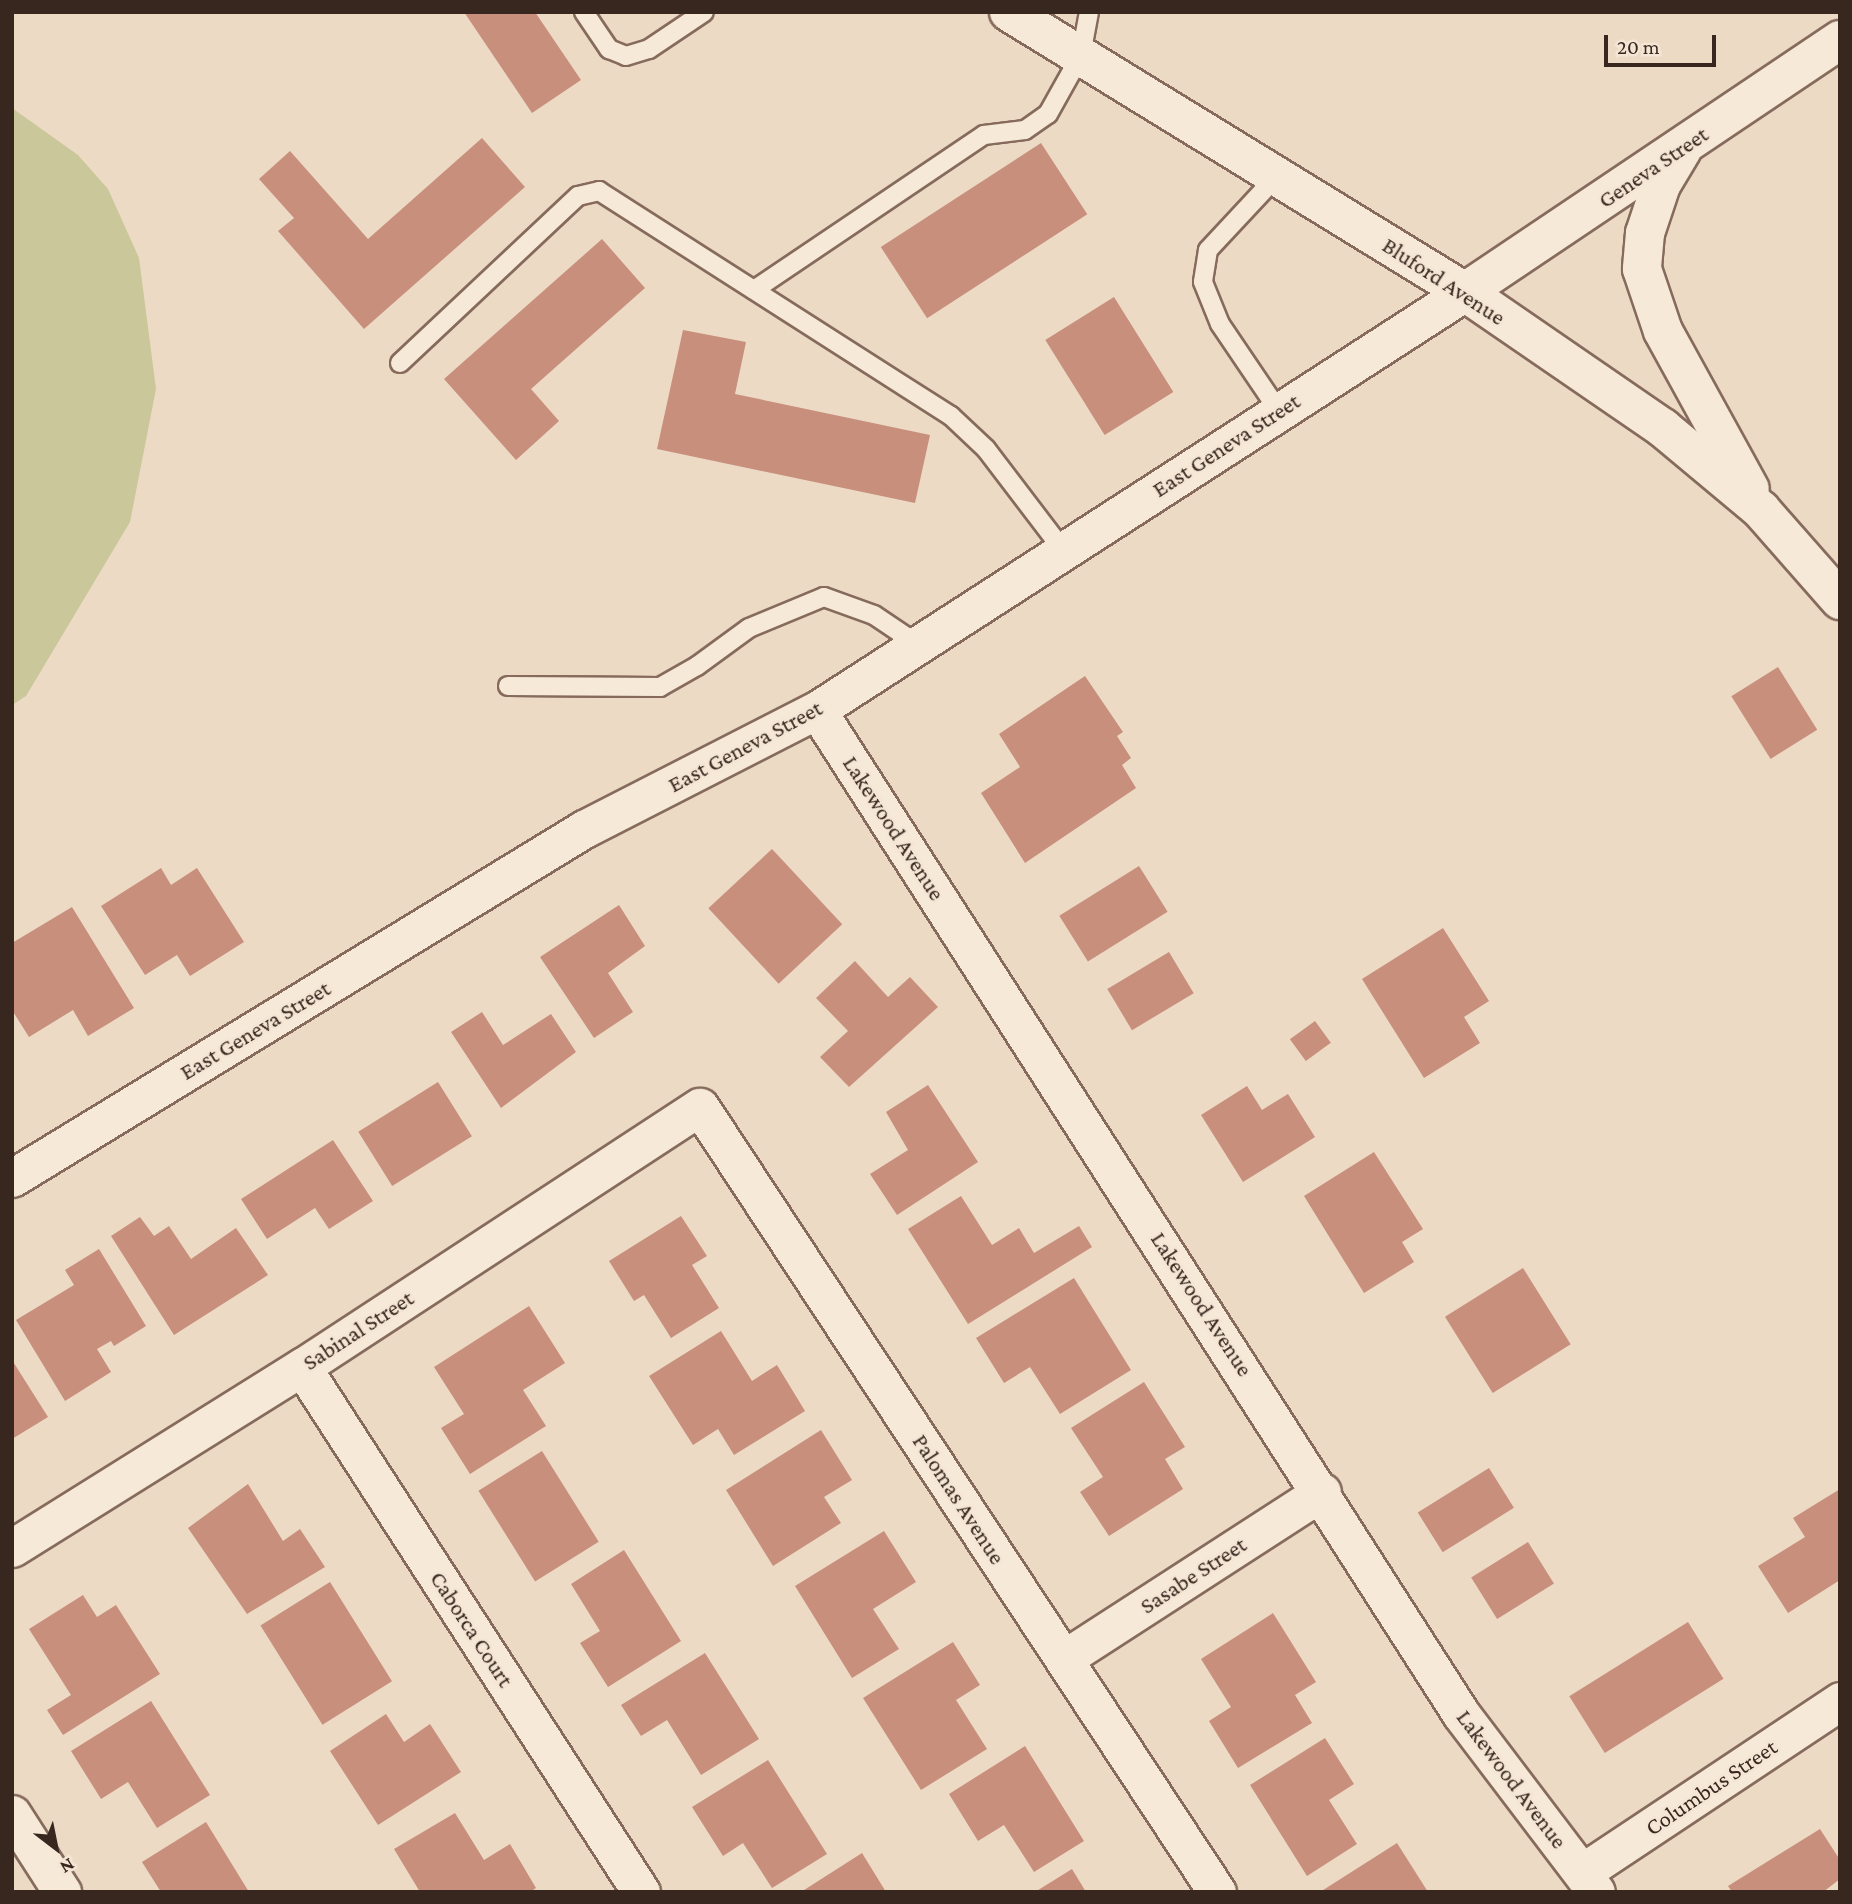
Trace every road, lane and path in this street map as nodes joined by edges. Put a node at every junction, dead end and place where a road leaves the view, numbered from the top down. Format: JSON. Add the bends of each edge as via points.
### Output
{"nodes":[{"id":1,"x":584,"y":12,"type":"edge"},
{"id":2,"x":704,"y":12,"type":"edge"},
{"id":3,"x":1009,"y":12,"type":"edge"},
{"id":4,"x":1089,"y":12,"type":"edge"},
{"id":5,"x":1840,"y":40,"type":"edge"},
{"id":6,"x":1081,"y":55,"type":"junction"},
{"id":7,"x":1683,"y":148,"type":"junction"},
{"id":8,"x":1277,"y":176,"type":"junction"},
{"id":9,"x":754,"y":290,"type":"junction"},
{"id":10,"x":1465,"y":292,"type":"junction"},
{"id":11,"x":400,"y":363,"type":"dead end"},
{"id":12,"x":1279,"y":411,"type":"junction"},
{"id":13,"x":1761,"y":510,"type":"junction"},
{"id":14,"x":1063,"y":550,"type":"junction"},
{"id":15,"x":1840,"y":600,"type":"edge"},
{"id":16,"x":917,"y":644,"type":"junction"},
{"id":17,"x":509,"y":685,"type":"dead end"},
{"id":18,"x":817,"y":710,"type":"junction"},
{"id":19,"x":700,"y":1107,"type":"joint"},
{"id":20,"x":12,"y":1178,"type":"edge"},
{"id":21,"x":302,"y":1367,"type":"junction"},
{"id":22,"x":1322,"y":1492,"type":"junction"},
{"id":23,"x":12,"y":1548,"type":"edge"},
{"id":24,"x":1065,"y":1658,"type":"junction"},
{"id":25,"x":1840,"y":1701,"type":"edge"},
{"id":26,"x":12,"y":1814,"type":"edge"},
{"id":27,"x":1589,"y":1882,"type":"edge"},
{"id":28,"x":62,"y":1892,"type":"edge"},
{"id":29,"x":641,"y":1892,"type":"edge"},
{"id":30,"x":1217,"y":1892,"type":"edge"}],
"edges":[{"from":1,"to":2,"type":"lane","via":[[609,49],[626,56],[649,49]]},
{"from":3,"to":6,"type":"street","name":"Bluford Avenue"},
{"from":4,"to":6,"type":"lane"},
{"from":5,"to":7,"type":"street","name":"Geneva Street"},
{"from":6,"to":8,"type":"street","name":"Bluford Avenue"},
{"from":6,"to":9,"type":"lane","via":[[1048,114],[1025,130],[984,135]]},
{"from":7,"to":10,"type":"street","name":"Geneva Street"},
{"from":7,"to":13,"type":"street","via":[[1661,185],[1645,233],[1642,269],[1662,331]]},
{"from":8,"to":10,"type":"street","name":"Bluford Avenue"},
{"from":8,"to":12,"type":"lane","via":[[1208,250],[1203,282],[1220,324]]},
{"from":9,"to":11,"type":"lane","via":[[599,191],[578,196]]},
{"from":9,"to":14,"type":"lane","via":[[951,416],[986,449]]},
{"from":10,"to":12,"type":"street","name":"East Geneva Street"},
{"from":10,"to":13,"type":"street","name":"Bluford Avenue","via":[[1663,428]]},
{"from":12,"to":14,"type":"street","name":"East Geneva Street"},
{"from":13,"to":15,"type":"street","name":"Bluford Avenue"},
{"from":14,"to":16,"type":"street","name":"East Geneva Street"},
{"from":16,"to":17,"type":"lane","via":[[874,615],[824,597],[749,628],[660,687]]},
{"from":16,"to":18,"type":"street","name":"East Geneva Street"},
{"from":18,"to":20,"type":"street","name":"East Geneva Street","via":[[584,829]]},
{"from":18,"to":22,"type":"street","name":"Lakewood Avenue"},
{"from":19,"to":21,"type":"street","name":"Sabinal Street"},
{"from":19,"to":24,"type":"street","name":"Palomas Avenue"},
{"from":21,"to":23,"type":"street","name":"Sabinal Street"},
{"from":21,"to":29,"type":"street","name":"Caborca Court"},
{"from":22,"to":24,"type":"street","name":"Sasabe Street"},
{"from":22,"to":27,"type":"street","name":"Lakewood Avenue","via":[[1461,1714]]},
{"from":24,"to":30,"type":"street","name":"Palomas Avenue"},
{"from":25,"to":27,"type":"street","name":"Columbus Street"},
{"from":26,"to":28,"type":"street"}]}
